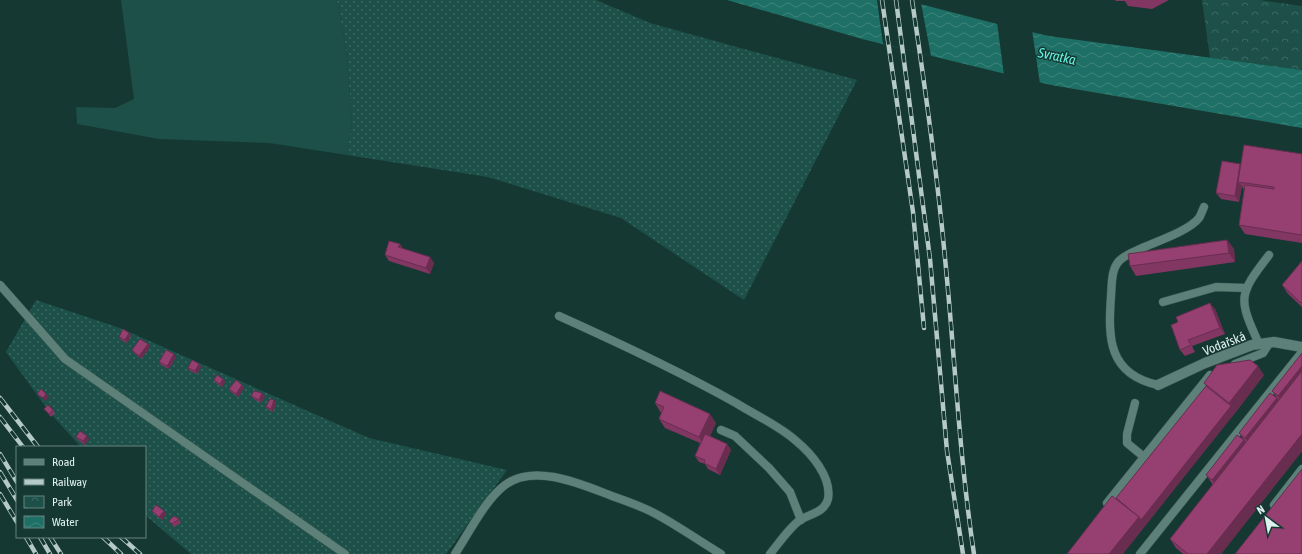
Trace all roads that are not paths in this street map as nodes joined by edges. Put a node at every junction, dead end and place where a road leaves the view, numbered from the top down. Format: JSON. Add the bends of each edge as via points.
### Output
{"nodes":[{"id":1,"x":1204,"y":207,"type":"dead end"},
{"id":2,"x":1269,"y":255,"type":"dead end"},
{"id":3,"x":0,"y":285,"type":"edge"},
{"id":4,"x":1247,"y":288,"type":"junction"},
{"id":5,"x":1163,"y":302,"type":"dead end"},
{"id":6,"x":559,"y":316,"type":"dead end"},
{"id":7,"x":1270,"y":342,"type":"junction"},
{"id":8,"x":1259,"y":344,"type":"junction"},
{"id":9,"x":1302,"y":347,"type":"edge"},
{"id":10,"x":1302,"y":352,"type":"edge"},
{"id":11,"x":1229,"y":366,"type":"edge"},
{"id":12,"x":1218,"y":370,"type":"edge"},
{"id":13,"x":1158,"y":385,"type":"joint"},
{"id":14,"x":1135,"y":403,"type":"dead end"},
{"id":15,"x":721,"y":430,"type":"dead end"},
{"id":16,"x":1144,"y":457,"type":"junction"},
{"id":17,"x":1302,"y":469,"type":"edge"},
{"id":18,"x":1101,"y":510,"type":"edge"},
{"id":19,"x":1269,"y":511,"type":"edge"},
{"id":20,"x":800,"y":520,"type":"junction"},
{"id":21,"x":345,"y":554,"type":"edge"},
{"id":22,"x":456,"y":554,"type":"edge"},
{"id":23,"x":721,"y":554,"type":"edge"},
{"id":24,"x":770,"y":554,"type":"edge"},
{"id":25,"x":1140,"y":554,"type":"edge"}],
"edges":[{"from":1,"to":13,"type":"lane","via":[[1198,219],[1182,230],[1128,254],[1119,261],[1113,271],[1109,326],[1114,352],[1129,373],[1139,380]]},
{"from":2,"to":4,"type":"lane","via":[[1248,281]]},
{"from":3,"to":21,"type":"lane","via":[[65,359]]},
{"from":4,"to":5,"type":"lane","via":[[1216,287]]},
{"from":4,"to":8,"type":"lane","via":[[1244,309]]},
{"from":6,"to":20,"type":"lane","via":[[689,378],[795,440],[820,469],[828,493],[823,507]]},
{"from":7,"to":8,"type":"street","name":"Vodařská"},
{"from":7,"to":9,"type":"street","name":"Vodařská"},
{"from":7,"to":11,"type":"lane","via":[[1266,351],[1260,355]]},
{"from":8,"to":13,"type":"street","name":"Vodařská","via":[[1205,363]]},
{"from":10,"to":25,"type":"lane"},
{"from":12,"to":16,"type":"lane","via":[[1209,377]]},
{"from":14,"to":16,"type":"lane","via":[[1127,443]]},
{"from":15,"to":20,"type":"lane","via":[[735,436],[769,468],[790,492]]},
{"from":16,"to":18,"type":"lane"},
{"from":17,"to":19,"type":"lane"},
{"from":20,"to":24,"type":"lane"},
{"from":22,"to":23,"type":"lane","via":[[499,490],[513,480],[532,476],[570,482],[625,501],[654,513]]}]}
